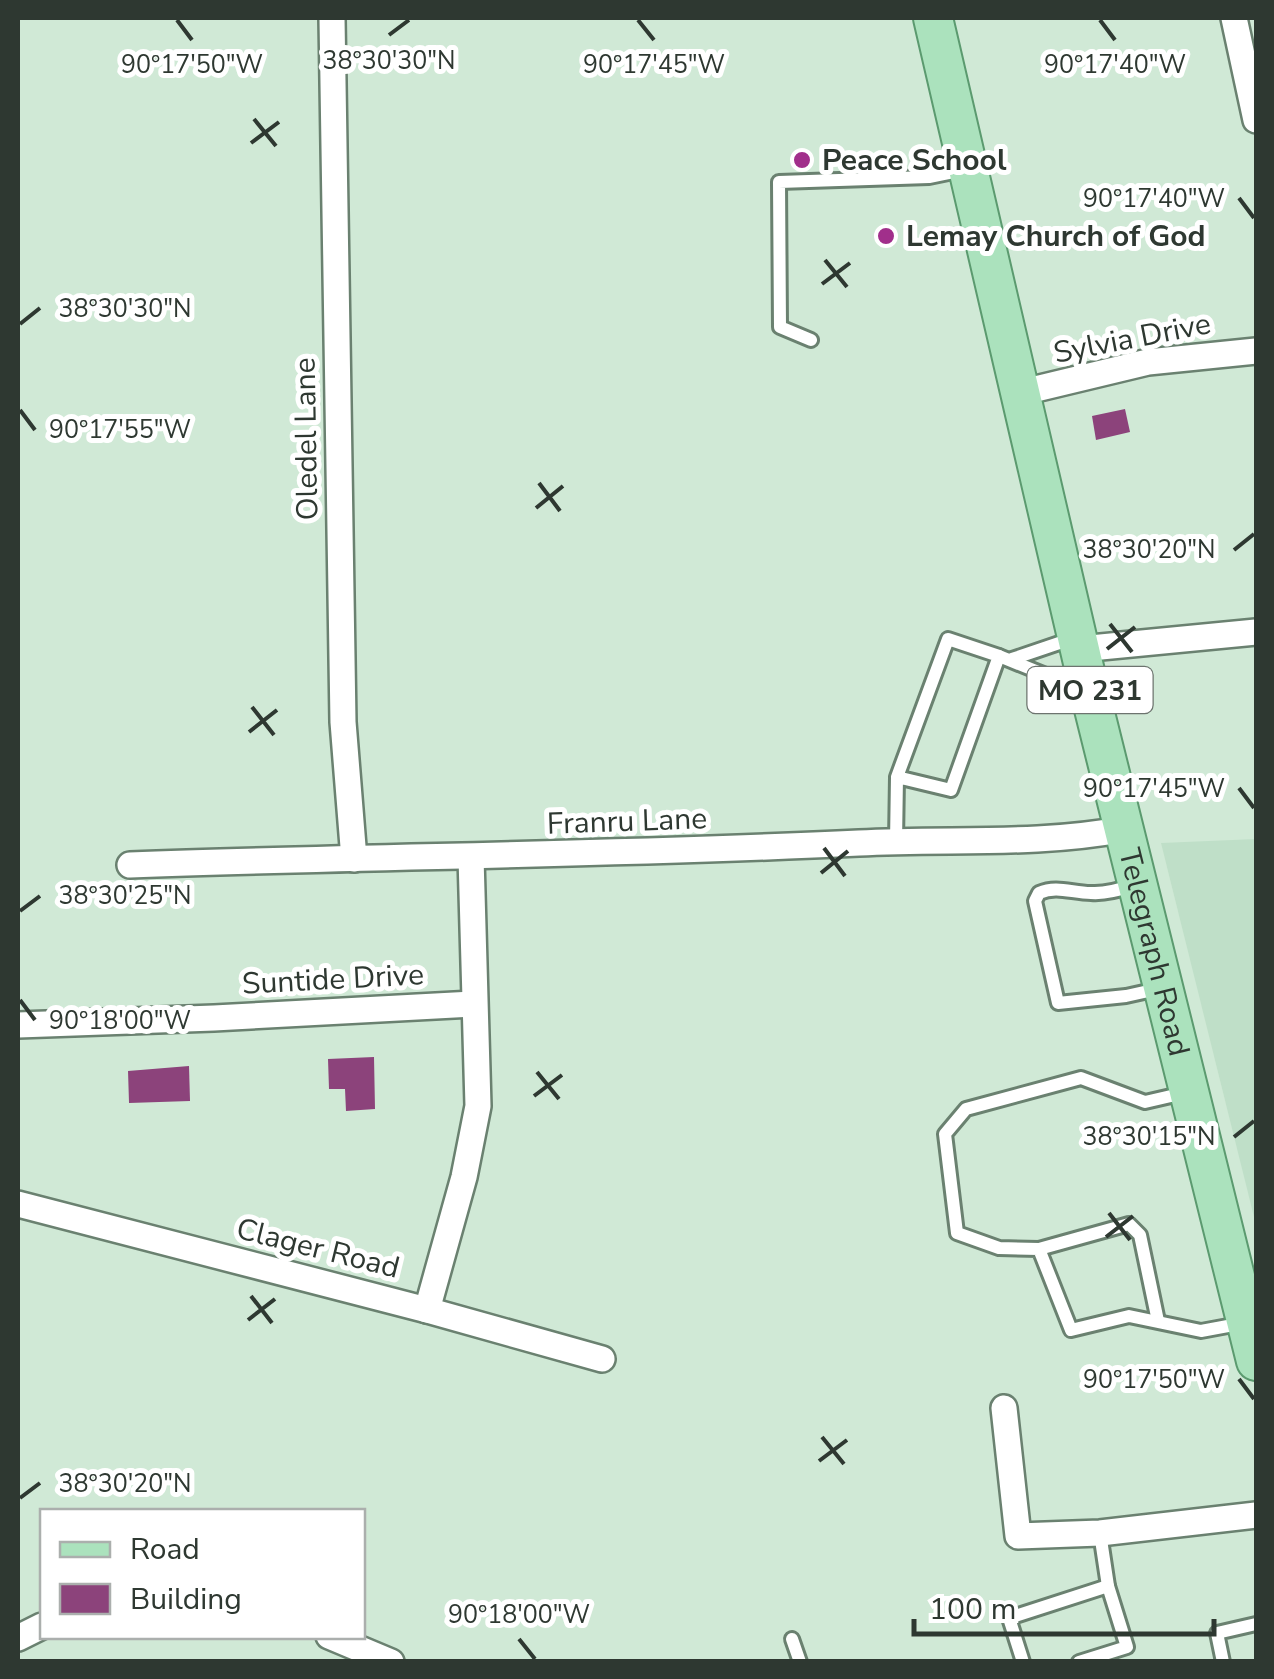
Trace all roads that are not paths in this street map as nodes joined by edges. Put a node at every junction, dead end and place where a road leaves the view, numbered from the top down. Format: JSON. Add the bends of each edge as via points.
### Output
{"nodes":[{"id":1,"x":332,"y":18,"type":"edge"},
{"id":2,"x":933,"y":18,"type":"edge"},
{"id":3,"x":1234,"y":18,"type":"edge"},
{"id":4,"x":1256,"y":120,"type":"edge"},
{"id":5,"x":968,"y":169,"type":"junction"},
{"id":6,"x":811,"y":340,"type":"dead end"},
{"id":7,"x":1256,"y":351,"type":"edge"},
{"id":8,"x":1020,"y":394,"type":"junction"},
{"id":9,"x":1256,"y":632,"type":"edge"},
{"id":10,"x":1079,"y":643,"type":"junction"},
{"id":11,"x":1006,"y":657,"type":"junction"},
{"id":12,"x":1090,"y":693,"type":"junction"},
{"id":13,"x":897,"y":776,"type":"junction"},
{"id":14,"x":1124,"y":829,"type":"junction"},
{"id":15,"x":896,"y":842,"type":"junction"},
{"id":16,"x":471,"y":857,"type":"junction"},
{"id":17,"x":354,"y":860,"type":"junction"},
{"id":18,"x":130,"y":865,"type":"dead end"},
{"id":19,"x":1138,"y":884,"type":"junction"},
{"id":20,"x":1164,"y":988,"type":"junction"},
{"id":21,"x":473,"y":1004,"type":"junction"},
{"id":22,"x":18,"y":1025,"type":"edge"},
{"id":23,"x":1190,"y":1091,"type":"junction"},
{"id":24,"x":18,"y":1204,"type":"edge"},
{"id":25,"x":1039,"y":1248,"type":"junction"},
{"id":26,"x":427,"y":1310,"type":"junction"},
{"id":27,"x":1158,"y":1320,"type":"junction"},
{"id":28,"x":1247,"y":1322,"type":"junction"},
{"id":29,"x":602,"y":1358,"type":"dead end"},
{"id":30,"x":1256,"y":1361,"type":"edge"},
{"id":31,"x":1004,"y":1408,"type":"dead end"},
{"id":32,"x":1256,"y":1515,"type":"edge"},
{"id":33,"x":1100,"y":1532,"type":"junction"},
{"id":34,"x":1108,"y":1586,"type":"junction"},
{"id":35,"x":1256,"y":1624,"type":"edge"},
{"id":36,"x":336,"y":1639,"type":"edge"},
{"id":37,"x":792,"y":1639,"type":"dead end"},
{"id":38,"x":391,"y":1662,"type":"edge"},
{"id":39,"x":800,"y":1662,"type":"edge"},
{"id":40,"x":1023,"y":1662,"type":"edge"},
{"id":41,"x":1079,"y":1662,"type":"edge"},
{"id":42,"x":1223,"y":1662,"type":"edge"}],
"edges":[{"from":1,"to":17,"type":"street","name":"Oledel Lane","via":[[343,722]]},
{"from":2,"to":5,"type":"main road","name":"Telegraph Road","number":"MO 231"},
{"from":3,"to":4,"type":"street"},
{"from":5,"to":6,"type":"lane","via":[[928,177],[778,182],[780,326]]},
{"from":5,"to":8,"type":"main road","name":"Telegraph Road","number":"MO 231"},
{"from":7,"to":8,"type":"street","name":"Sylvia Drive","via":[[1148,362]]},
{"from":8,"to":10,"type":"main road","name":"Telegraph Road","number":"MO 231"},
{"from":9,"to":10,"type":"street"},
{"from":10,"to":11,"type":"lane"},
{"from":10,"to":12,"type":"main road","name":"Telegraph Road","number":"MO 231"},
{"from":11,"to":12,"type":"lane"},
{"from":11,"to":13,"type":"lane","via":[[950,790]]},
{"from":11,"to":13,"type":"lane","via":[[948,639]]},
{"from":12,"to":14,"type":"main road","name":"Telegraph Road","number":"MO 231"},
{"from":13,"to":15,"type":"lane"},
{"from":14,"to":15,"type":"street","name":"Franru Lane","via":[[1027,842]]},
{"from":14,"to":19,"type":"main road","name":"Telegraph Road","number":"MO 231"},
{"from":15,"to":16,"type":"street","name":"Franru Lane"},
{"from":16,"to":17,"type":"street","name":"Franru Lane"},
{"from":16,"to":21,"type":"street"},
{"from":17,"to":18,"type":"street","name":"Franru Lane"},
{"from":19,"to":20,"type":"main road","name":"Telegraph Road","number":"MO 231"},
{"from":19,"to":20,"type":"lane","via":[[1114,892],[1039,893],[1058,1003]]},
{"from":20,"to":23,"type":"main road","name":"Telegraph Road","number":"MO 231"},
{"from":21,"to":22,"type":"street","name":"Suntide Drive"},
{"from":21,"to":26,"type":"street","via":[[478,1106]]},
{"from":23,"to":25,"type":"lane","via":[[1145,1102],[1081,1078],[966,1109],[945,1134],[957,1233],[999,1248]]},
{"from":23,"to":28,"type":"main road","name":"Telegraph Road","number":"MO 231"},
{"from":24,"to":26,"type":"street","name":"Clager Road"},
{"from":25,"to":27,"type":"lane","via":[[1071,1330],[1129,1316]]},
{"from":25,"to":27,"type":"lane","via":[[1130,1224],[1140,1236]]},
{"from":26,"to":29,"type":"street","name":"Clager Road"},
{"from":27,"to":28,"type":"lane","via":[[1200,1331]]},
{"from":28,"to":30,"type":"main road","name":"Telegraph Road","number":"MO 231"},
{"from":31,"to":33,"type":"street","via":[[1018,1536]]},
{"from":32,"to":33,"type":"street"},
{"from":33,"to":34,"type":"lane"},
{"from":34,"to":40,"type":"lane","via":[[1009,1618]]},
{"from":34,"to":41,"type":"lane","via":[[1128,1647]]},
{"from":35,"to":42,"type":"lane","via":[[1217,1632]]},
{"from":36,"to":38,"type":"street"},
{"from":37,"to":39,"type":"lane"}]}
